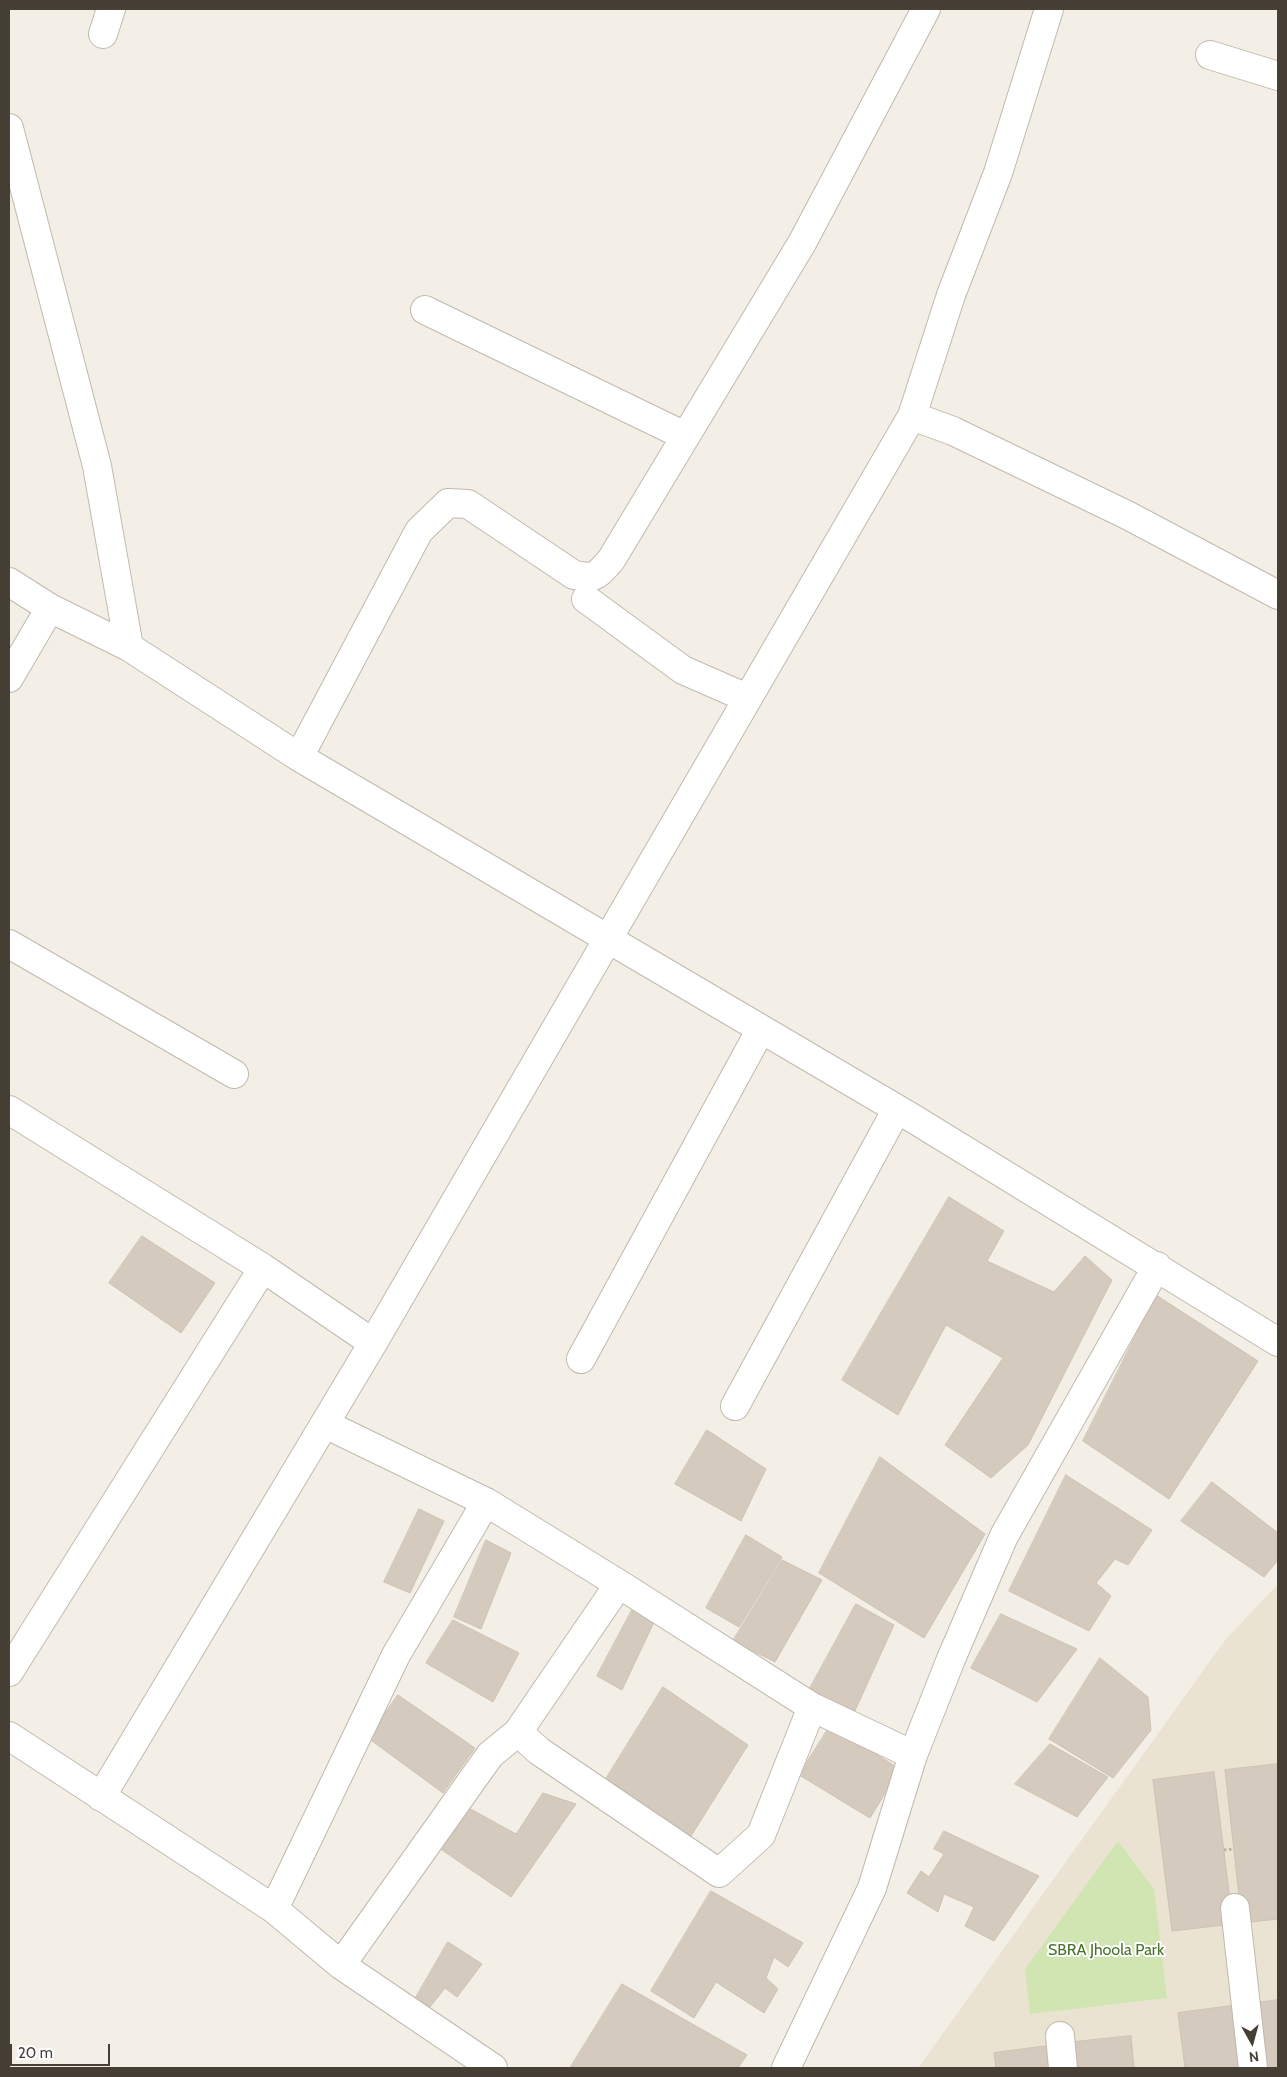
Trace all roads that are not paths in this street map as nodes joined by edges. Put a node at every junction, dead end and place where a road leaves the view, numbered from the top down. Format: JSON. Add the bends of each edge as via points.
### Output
{"nodes":[{"id":1,"x":926,"y":9,"type":"edge"},
{"id":2,"x":1049,"y":9,"type":"edge"},
{"id":3,"x":1210,"y":55,"type":"dead end"},
{"id":4,"x":1278,"y":76,"type":"edge"},
{"id":5,"x":9,"y":128,"type":"edge"},
{"id":6,"x":425,"y":310,"type":"dead end"},
{"id":7,"x":912,"y":416,"type":"junction"},
{"id":8,"x":685,"y":436,"type":"junction"},
{"id":9,"x":9,"y":582,"type":"edge"},
{"id":10,"x":1278,"y":595,"type":"edge"},
{"id":11,"x":586,"y":599,"type":"dead end"},
{"id":12,"x":50,"y":608,"type":"junction"},
{"id":13,"x":129,"y":647,"type":"junction"},
{"id":14,"x":9,"y":678,"type":"edge"},
{"id":15,"x":747,"y":698,"type":"junction"},
{"id":16,"x":299,"y":757,"type":"junction"},
{"id":17,"x":608,"y":938,"type":"junction"},
{"id":18,"x":9,"y":944,"type":"edge"},
{"id":19,"x":761,"y":1029,"type":"junction"},
{"id":20,"x":234,"y":1074,"type":"dead end"},
{"id":21,"x":897,"y":1109,"type":"junction"},
{"id":22,"x":9,"y":1110,"type":"edge"},
{"id":23,"x":1157,"y":1266,"type":"junction"},
{"id":24,"x":263,"y":1268,"type":"junction"},
{"id":25,"x":1278,"y":1342,"type":"edge"},
{"id":26,"x":374,"y":1343,"type":"junction"},
{"id":27,"x":581,"y":1359,"type":"dead end"},
{"id":28,"x":735,"y":1406,"type":"dead end"},
{"id":29,"x":325,"y":1424,"type":"junction"},
{"id":30,"x":486,"y":1502,"type":"junction"},
{"id":31,"x":619,"y":1584,"type":"junction"},
{"id":32,"x":9,"y":1672,"type":"edge"},
{"id":33,"x":812,"y":1707,"type":"junction"},
{"id":34,"x":518,"y":1732,"type":"junction"},
{"id":35,"x":9,"y":1736,"type":"edge"},
{"id":36,"x":913,"y":1756,"type":"junction"},
{"id":37,"x":101,"y":1797,"type":"junction"},
{"id":38,"x":1235,"y":1908,"type":"dead end"},
{"id":39,"x":274,"y":1909,"type":"junction"},
{"id":40,"x":341,"y":1965,"type":"junction"},
{"id":41,"x":1060,"y":2036,"type":"dead end"},
{"id":42,"x":493,"y":2068,"type":"edge"},
{"id":43,"x":786,"y":2068,"type":"edge"},
{"id":44,"x":1063,"y":2068,"type":"edge"},
{"id":45,"x":1253,"y":2068,"type":"edge"}],
"edges":[{"from":1,"to":8,"type":"street","via":[[802,243]]},
{"from":2,"to":7,"type":"street","via":[[998,173],[950,295]]},
{"from":3,"to":4,"type":"street"},
{"from":5,"to":13,"type":"street","via":[[97,466]]},
{"from":6,"to":8,"type":"street"},
{"from":7,"to":10,"type":"street","via":[[953,431],[1118,511]]},
{"from":7,"to":15,"type":"street"},
{"from":8,"to":16,"type":"street","via":[[611,560],[590,578],[574,575],[468,504],[448,503],[418,531]]},
{"from":9,"to":12,"type":"street"},
{"from":11,"to":15,"type":"street","via":[[684,670]]},
{"from":12,"to":13,"type":"street"},
{"from":12,"to":14,"type":"street"},
{"from":13,"to":16,"type":"street"},
{"from":15,"to":17,"type":"street"},
{"from":16,"to":17,"type":"street"},
{"from":17,"to":19,"type":"street"},
{"from":17,"to":26,"type":"street"},
{"from":18,"to":20,"type":"street"},
{"from":19,"to":21,"type":"street"},
{"from":19,"to":27,"type":"street"},
{"from":21,"to":23,"type":"street"},
{"from":21,"to":28,"type":"street"},
{"from":22,"to":24,"type":"street"},
{"from":23,"to":25,"type":"street"},
{"from":23,"to":36,"type":"street","via":[[1004,1536]]},
{"from":24,"to":26,"type":"street"},
{"from":24,"to":32,"type":"street"},
{"from":26,"to":29,"type":"street"},
{"from":29,"to":30,"type":"street"},
{"from":29,"to":37,"type":"street"},
{"from":30,"to":31,"type":"street"},
{"from":30,"to":39,"type":"street","via":[[396,1655]]},
{"from":31,"to":33,"type":"street"},
{"from":31,"to":34,"type":"street"},
{"from":33,"to":34,"type":"street","via":[[761,1835],[719,1873],[539,1751]]},
{"from":33,"to":36,"type":"street"},
{"from":34,"to":40,"type":"street","via":[[490,1755]]},
{"from":35,"to":37,"type":"street"},
{"from":36,"to":43,"type":"street","via":[[872,1888]]},
{"from":37,"to":39,"type":"street"},
{"from":38,"to":45,"type":"street"},
{"from":39,"to":40,"type":"street"},
{"from":40,"to":42,"type":"street"},
{"from":41,"to":44,"type":"street"}]}
